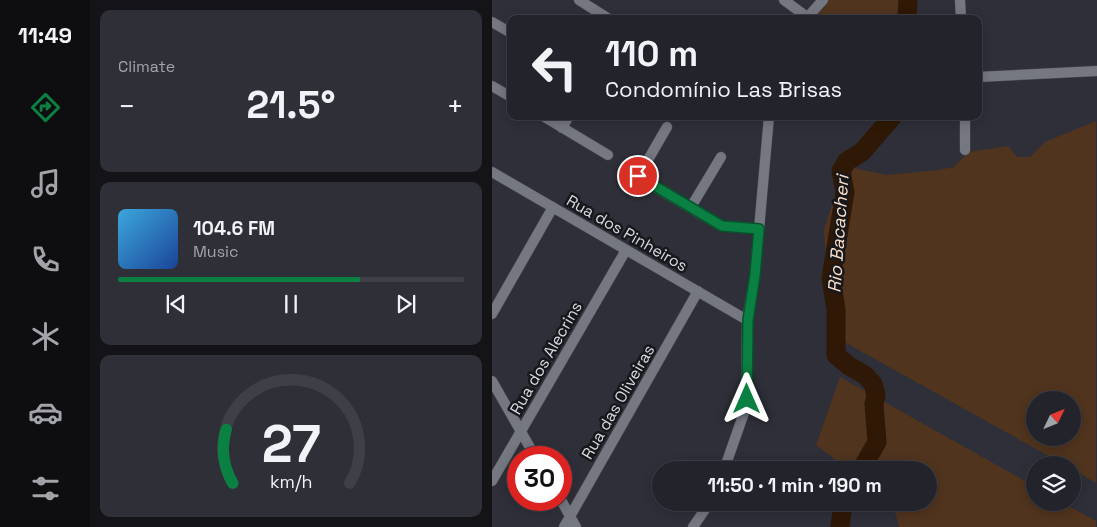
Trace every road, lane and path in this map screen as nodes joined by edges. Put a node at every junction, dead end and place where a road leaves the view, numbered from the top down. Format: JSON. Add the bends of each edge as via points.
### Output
{"nodes":[{"id":1,"x":579,"y":0,"type":"edge"},
{"id":2,"x":784,"y":0,"type":"edge"},
{"id":3,"x":823,"y":0,"type":"edge"},
{"id":4,"x":960,"y":0,"type":"edge"},
{"id":5,"x":603,"y":15,"type":"edge"},
{"id":6,"x":803,"y":15,"type":"edge"},
{"id":7,"x":810,"y":15,"type":"edge"},
{"id":8,"x":961,"y":15,"type":"edge"},
{"id":9,"x":492,"y":22,"type":"edge"},
{"id":10,"x":507,"y":31,"type":"edge"},
{"id":11,"x":1096,"y":71,"type":"edge"},
{"id":12,"x":982,"y":77,"type":"edge"},
{"id":13,"x":492,"y":86,"type":"edge"},
{"id":14,"x":507,"y":95,"type":"edge"},
{"id":15,"x":549,"y":120,"type":"edge"},
{"id":16,"x":567,"y":120,"type":"edge"},
{"id":17,"x":767,"y":120,"type":"edge"},
{"id":18,"x":965,"y":120,"type":"edge"},
{"id":19,"x":667,"y":126,"type":"dead end"},
{"id":20,"x":562,"y":128,"type":"junction"},
{"id":21,"x":965,"y":150,"type":"dead end"},
{"id":22,"x":608,"y":155,"type":"dead end"},
{"id":23,"x":721,"y":157,"type":"dead end"},
{"id":24,"x":492,"y":172,"type":"edge"},
{"id":25,"x":553,"y":207,"type":"junction"},
{"id":26,"x":691,"y":208,"type":"junction"},
{"id":27,"x":759,"y":229,"type":"junction"},
{"id":28,"x":626,"y":250,"type":"junction"},
{"id":29,"x":698,"y":291,"type":"junction"},
{"id":30,"x":492,"y":314,"type":"edge"},
{"id":31,"x":748,"y":320,"type":"junction"},
{"id":32,"x":492,"y":381,"type":"edge"},
{"id":33,"x":521,"y":431,"type":"junction"},
{"id":34,"x":529,"y":446,"type":"edge"},
{"id":35,"x":727,"y":461,"type":"edge"},
{"id":36,"x":492,"y":481,"type":"edge"},
{"id":37,"x":567,"y":511,"type":"edge"},
{"id":38,"x":704,"y":511,"type":"edge"},
{"id":39,"x":570,"y":516,"type":"junction"},
{"id":40,"x":564,"y":527,"type":"edge"},
{"id":41,"x":576,"y":527,"type":"edge"},
{"id":42,"x":693,"y":527,"type":"edge"}],
"edges":[{"from":1,"to":5,"type":"street"},
{"from":2,"to":6,"type":"street"},
{"from":3,"to":7,"type":"street"},
{"from":4,"to":8,"type":"street"},
{"from":9,"to":10,"type":"street"},
{"from":11,"to":12,"type":"street"},
{"from":13,"to":14,"type":"street"},
{"from":15,"to":20,"type":"street"},
{"from":16,"to":20,"type":"street"},
{"from":17,"to":27,"type":"street"},
{"from":18,"to":21,"type":"street"},
{"from":19,"to":26,"type":"street","via":[[638,176]]},
{"from":20,"to":22,"type":"street"},
{"from":23,"to":26,"type":"street"},
{"from":24,"to":25,"type":"street","name":"Rua dos Pinheiros"},
{"from":25,"to":28,"type":"street","name":"Rua dos Pinheiros"},
{"from":25,"to":30,"type":"street"},
{"from":26,"to":27,"type":"street","via":[[722,226]]},
{"from":27,"to":31,"type":"street"},
{"from":28,"to":29,"type":"street","name":"Rua dos Pinheiros"},
{"from":28,"to":33,"type":"street","name":"Rua dos Alecrins"},
{"from":29,"to":31,"type":"street","name":"Rua dos Pinheiros"},
{"from":29,"to":39,"type":"street","name":"Rua das Oliveiras"},
{"from":31,"to":35,"type":"street","via":[[746,407]]},
{"from":32,"to":33,"type":"street"},
{"from":33,"to":34,"type":"street"},
{"from":33,"to":36,"type":"street","name":"Rua dos Alecrins"},
{"from":37,"to":39,"type":"street"},
{"from":38,"to":42,"type":"street"},
{"from":39,"to":40,"type":"street","name":"Rua das Oliveiras"},
{"from":39,"to":41,"type":"street"}]}
